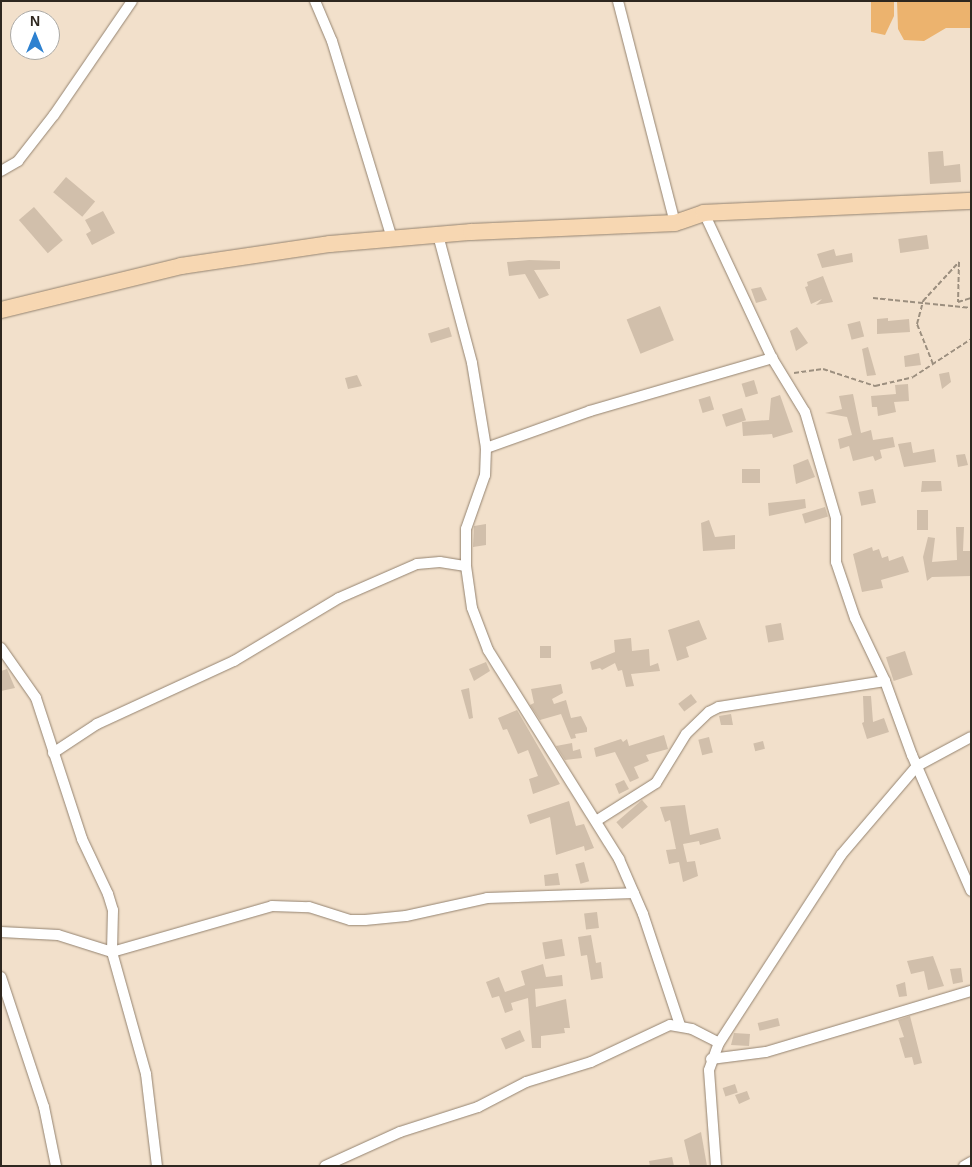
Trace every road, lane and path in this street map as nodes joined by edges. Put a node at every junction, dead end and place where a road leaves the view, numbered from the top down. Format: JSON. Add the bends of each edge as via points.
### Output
{"nodes":[{"id":1,"x":132,"y":1,"type":"edge"},
{"id":2,"x":315,"y":1,"type":"edge"},
{"id":3,"x":618,"y":1,"type":"edge"},
{"id":4,"x":1,"y":171,"type":"edge"},
{"id":5,"x":971,"y":201,"type":"edge"},
{"id":6,"x":704,"y":212,"type":"junction"},
{"id":7,"x":675,"y":223,"type":"junction"},
{"id":8,"x":438,"y":235,"type":"junction"},
{"id":9,"x":392,"y":238,"type":"junction"},
{"id":10,"x":873,"y":298,"type":"dead end"},
{"id":11,"x":971,"y":298,"type":"edge"},
{"id":12,"x":971,"y":308,"type":"edge"},
{"id":13,"x":1,"y":310,"type":"edge"},
{"id":14,"x":971,"y":339,"type":"edge"},
{"id":15,"x":772,"y":358,"type":"junction"},
{"id":16,"x":933,"y":364,"type":"junction"},
{"id":17,"x":784,"y":374,"type":"junction"},
{"id":18,"x":486,"y":448,"type":"junction"},
{"id":19,"x":466,"y":566,"type":"junction"},
{"id":20,"x":1,"y":648,"type":"edge"},
{"id":21,"x":886,"y":681,"type":"junction"},
{"id":22,"x":971,"y":737,"type":"edge"},
{"id":23,"x":53,"y":753,"type":"junction"},
{"id":24,"x":917,"y":766,"type":"junction"},
{"id":25,"x":596,"y":821,"type":"junction"},
{"id":26,"x":971,"y":891,"type":"edge"},
{"id":27,"x":634,"y":894,"type":"junction"},
{"id":28,"x":1,"y":932,"type":"edge"},
{"id":29,"x":112,"y":952,"type":"junction"},
{"id":30,"x":1,"y":977,"type":"edge"},
{"id":31,"x":971,"y":991,"type":"edge"},
{"id":32,"x":680,"y":1025,"type":"junction"},
{"id":33,"x":719,"y":1043,"type":"junction"},
{"id":34,"x":711,"y":1059,"type":"junction"},
{"id":35,"x":971,"y":1162,"type":"edge"},
{"id":36,"x":56,"y":1166,"type":"edge"},
{"id":37,"x":157,"y":1166,"type":"edge"},
{"id":38,"x":325,"y":1166,"type":"edge"},
{"id":39,"x":716,"y":1166,"type":"edge"},
{"id":40,"x":964,"y":1166,"type":"edge"}],
"edges":[{"from":1,"to":4,"type":"street","via":[[54,115],[18,161]]},
{"from":2,"to":9,"type":"street","via":[[332,41]]},
{"from":3,"to":7,"type":"street"},
{"from":5,"to":6,"type":"main road"},
{"from":6,"to":7,"type":"main road"},
{"from":6,"to":15,"type":"street"},
{"from":7,"to":8,"type":"main road"},
{"from":8,"to":9,"type":"main road"},
{"from":8,"to":18,"type":"street","via":[[472,363]]},
{"from":9,"to":13,"type":"main road","via":[[181,266]]},
{"from":10,"to":12,"type":"path"},
{"from":11,"to":16,"type":"path","via":[[958,302],[959,262],[924,301],[917,324]]},
{"from":14,"to":16,"type":"path"},
{"from":15,"to":17,"type":"street"},
{"from":15,"to":18,"type":"street","via":[[590,411]]},
{"from":16,"to":17,"type":"path","via":[[913,377],[875,386],[823,368]]},
{"from":17,"to":21,"type":"street","via":[[805,412],[829,492],[836,518],[836,562],[855,618]]},
{"from":18,"to":19,"type":"street","via":[[485,475],[468,520]]},
{"from":19,"to":23,"type":"street","via":[[440,562],[417,564],[339,598],[234,661],[97,724]]},
{"from":19,"to":25,"type":"street","via":[[472,608],[488,650],[565,778]]},
{"from":20,"to":23,"type":"street","via":[[36,698]]},
{"from":21,"to":24,"type":"street"},
{"from":21,"to":25,"type":"street","via":[[719,707],[686,734],[656,783]]},
{"from":22,"to":24,"type":"street"},
{"from":23,"to":29,"type":"street","via":[[82,839],[108,894],[114,920]]},
{"from":24,"to":26,"type":"street"},
{"from":24,"to":33,"type":"street","via":[[841,854]]},
{"from":25,"to":27,"type":"street"},
{"from":27,"to":29,"type":"street","via":[[487,898],[406,916],[365,920],[342,918],[309,907],[272,906]]},
{"from":27,"to":32,"type":"street"},
{"from":28,"to":29,"type":"street","via":[[58,935]]},
{"from":29,"to":37,"type":"street","via":[[146,1074]]},
{"from":30,"to":36,"type":"street","via":[[44,1107]]},
{"from":31,"to":34,"type":"street","via":[[766,1052]]},
{"from":32,"to":33,"type":"street"},
{"from":32,"to":38,"type":"street","via":[[660,1028],[591,1062],[526,1082],[478,1107],[400,1132]]},
{"from":33,"to":34,"type":"street"},
{"from":34,"to":39,"type":"street","via":[[709,1084]]},
{"from":35,"to":40,"type":"street"}]}
